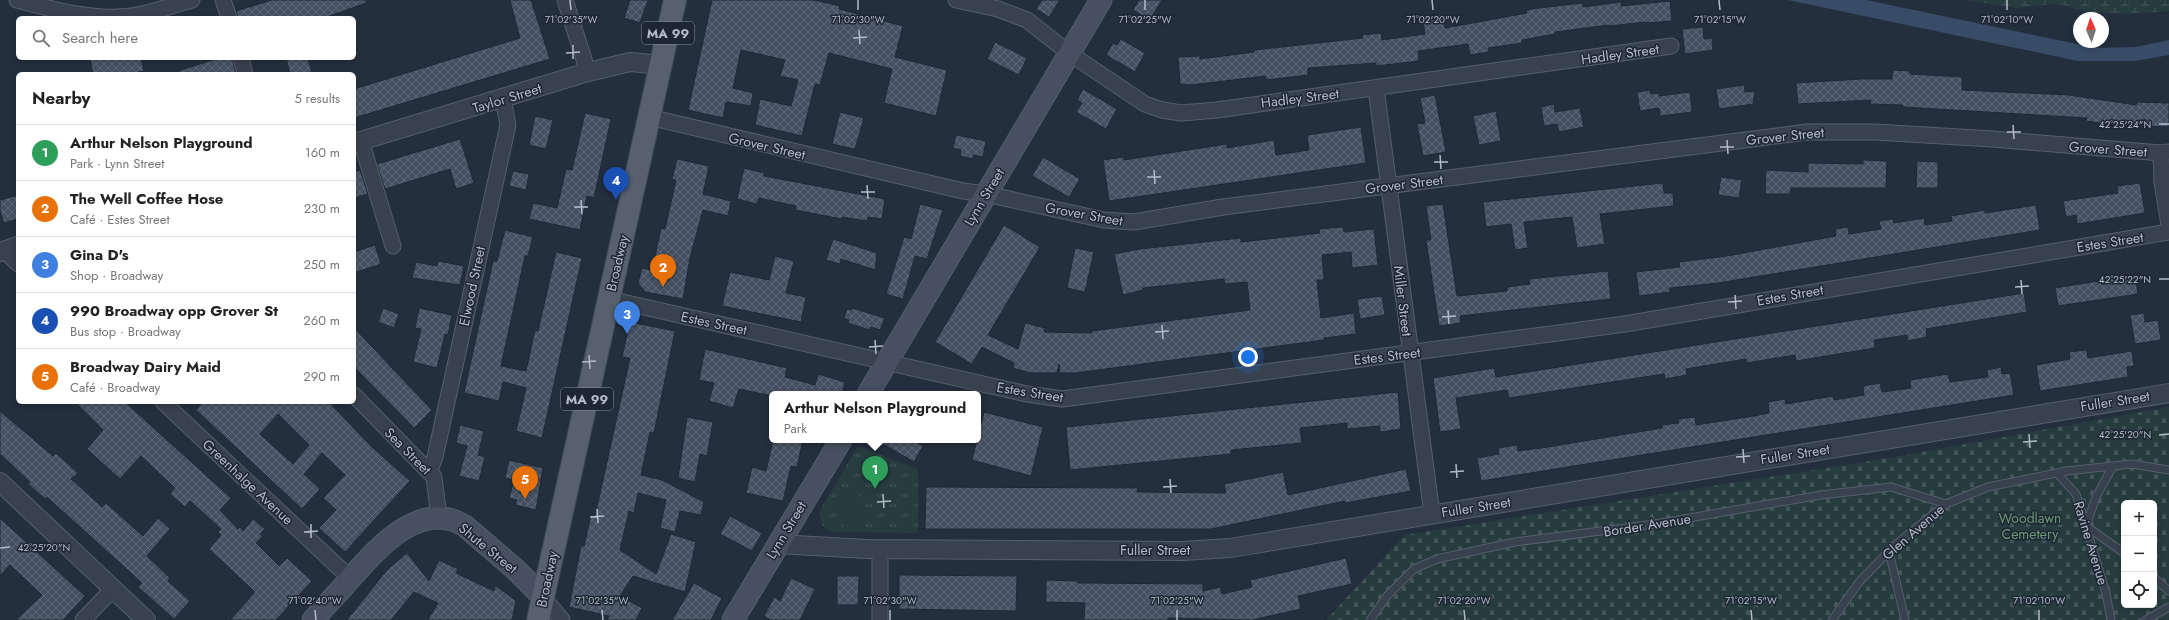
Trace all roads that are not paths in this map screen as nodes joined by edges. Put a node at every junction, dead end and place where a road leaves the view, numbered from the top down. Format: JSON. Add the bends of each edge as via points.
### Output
{"nodes":[{"id":1,"x":17,"y":0,"type":"edge"},
{"id":2,"x":192,"y":0,"type":"edge"},
{"id":3,"x":223,"y":0,"type":"edge"},
{"id":4,"x":565,"y":0,"type":"edge"},
{"id":5,"x":675,"y":0,"type":"edge"},
{"id":6,"x":956,"y":0,"type":"edge"},
{"id":7,"x":1101,"y":0,"type":"edge"},
{"id":8,"x":228,"y":16,"type":"edge"},
{"id":9,"x":1671,"y":46,"type":"dead end"},
{"id":10,"x":1069,"y":53,"type":"junction"},
{"id":11,"x":242,"y":60,"type":"edge"},
{"id":12,"x":662,"y":65,"type":"junction"},
{"id":13,"x":244,"y":72,"type":"edge"},
{"id":14,"x":588,"y":72,"type":"junction"},
{"id":15,"x":1376,"y":88,"type":"junction"},
{"id":16,"x":503,"y":99,"type":"junction"},
{"id":17,"x":649,"y":117,"type":"junction"},
{"id":18,"x":358,"y":142,"type":"edge"},
{"id":19,"x":2165,"y":152,"type":"edge"},
{"id":20,"x":1388,"y":186,"type":"junction"},
{"id":21,"x":986,"y":194,"type":"junction"},
{"id":22,"x":2169,"y":226,"type":"edge"},
{"id":23,"x":2169,"y":232,"type":"edge"},
{"id":24,"x":393,"y":246,"type":"dead end"},
{"id":25,"x":7,"y":250,"type":"edge"},
{"id":26,"x":16,"y":261,"type":"edge"},
{"id":27,"x":609,"y":299,"type":"junction"},
{"id":28,"x":1409,"y":352,"type":"junction"},
{"id":29,"x":887,"y":362,"type":"junction"},
{"id":30,"x":870,"y":391,"type":"edge"},
{"id":31,"x":2169,"y":392,"type":"edge"},
{"id":32,"x":356,"y":397,"type":"edge"},
{"id":33,"x":165,"y":404,"type":"edge"},
{"id":34,"x":839,"y":443,"type":"edge"},
{"id":35,"x":2113,"y":466,"type":"junction"},
{"id":36,"x":2169,"y":470,"type":"edge"},
{"id":37,"x":429,"y":472,"type":"junction"},
{"id":38,"x":2057,"y":473,"type":"junction"},
{"id":39,"x":0,"y":482,"type":"edge"},
{"id":40,"x":1946,"y":504,"type":"junction"},
{"id":41,"x":1432,"y":514,"type":"junction"},
{"id":42,"x":439,"y":518,"type":"junction"},
{"id":43,"x":2086,"y":526,"type":"junction"},
{"id":44,"x":777,"y":544,"type":"junction"},
{"id":45,"x":880,"y":549,"type":"junction"},
{"id":46,"x":1889,"y":551,"type":"junction"},
{"id":47,"x":2121,"y":551,"type":"edge"},
{"id":48,"x":351,"y":579,"type":"junction"},
{"id":49,"x":2157,"y":581,"type":"edge"},
{"id":50,"x":112,"y":589,"type":"junction"},
{"id":51,"x":2169,"y":591,"type":"edge"},
{"id":52,"x":543,"y":597,"type":"junction"},
{"id":53,"x":2169,"y":607,"type":"edge"},
{"id":54,"x":83,"y":620,"type":"edge"},
{"id":55,"x":146,"y":620,"type":"edge"},
{"id":56,"x":313,"y":620,"type":"edge"},
{"id":57,"x":538,"y":620,"type":"edge"},
{"id":58,"x":562,"y":620,"type":"edge"},
{"id":59,"x":733,"y":620,"type":"edge"},
{"id":60,"x":880,"y":620,"type":"edge"},
{"id":61,"x":1370,"y":620,"type":"edge"},
{"id":62,"x":1832,"y":620,"type":"edge"},
{"id":63,"x":1904,"y":620,"type":"edge"},
{"id":64,"x":2111,"y":620,"type":"edge"},
{"id":65,"x":2146,"y":620,"type":"edge"}],
"edges":[{"from":1,"to":2,"type":"street","via":[[57,11],[99,16],[132,16]]},
{"from":3,"to":8,"type":"street"},
{"from":4,"to":14,"type":"street"},
{"from":5,"to":12,"type":"main road","name":"Broadway","number":"MA 99"},
{"from":6,"to":10,"type":"street","name":"Hadley Street","via":[[998,9],[1027,20]]},
{"from":7,"to":10,"type":"main road","name":"Lynn Street"},
{"from":9,"to":15,"type":"street","name":"Hadley Street"},
{"from":10,"to":15,"type":"street","name":"Hadley Street","via":[[1146,104],[1181,113]]},
{"from":10,"to":21,"type":"main road","name":"Lynn Street"},
{"from":11,"to":13,"type":"street"},
{"from":12,"to":14,"type":"street","name":"Taylor Street","via":[[630,62]]},
{"from":12,"to":17,"type":"main road","name":"Broadway","number":"MA 99"},
{"from":14,"to":16,"type":"street","name":"Taylor Street"},
{"from":15,"to":20,"type":"street","name":"Miller Street"},
{"from":16,"to":18,"type":"street","name":"Taylor Street"},
{"from":16,"to":37,"type":"street","name":"Elwood Street","via":[[508,125],[435,457]]},
{"from":17,"to":21,"type":"street","name":"Grover Street"},
{"from":17,"to":27,"type":"main road","name":"Broadway","number":"MA 99"},
{"from":18,"to":24,"type":"street"},
{"from":19,"to":20,"type":"street","name":"Grover Street","via":[[1993,139],[1807,132]]},
{"from":19,"to":22,"type":"street","via":[[2162,182]]},
{"from":20,"to":21,"type":"street","name":"Grover Street","via":[[1223,207],[1134,222],[1104,220]]},
{"from":20,"to":28,"type":"street","name":"Miller Street"},
{"from":21,"to":29,"type":"main road","name":"Lynn Street"},
{"from":23,"to":28,"type":"street","name":"Estes Street","via":[[1625,324]]},
{"from":25,"to":26,"type":"street"},
{"from":27,"to":29,"type":"street","name":"Estes Street"},
{"from":27,"to":52,"type":"main road","name":"Broadway","number":"MA 99"},
{"from":28,"to":29,"type":"street","name":"Estes Street","via":[[1062,399],[1027,394]]},
{"from":28,"to":41,"type":"street","name":"Miller Street"},
{"from":29,"to":30,"type":"main road","name":"Lynn Street"},
{"from":31,"to":41,"type":"street","name":"Fuller Street"},
{"from":32,"to":37,"type":"street","name":"Sea Street"},
{"from":33,"to":48,"type":"street","name":"Greenhalge Avenue"},
{"from":34,"to":44,"type":"main road","name":"Lynn Street"},
{"from":35,"to":36,"type":"lane","name":"Glen Avenue","via":[[2132,464]]},
{"from":35,"to":38,"type":"lane","name":"Glen Avenue"},
{"from":35,"to":43,"type":"lane","via":[[2096,496]]},
{"from":37,"to":42,"type":"street","name":"Sea Street","via":[[434,477]]},
{"from":38,"to":40,"type":"lane","name":"Glen Avenue","via":[[1988,487]]},
{"from":38,"to":43,"type":"lane","name":"Ravine Avenue","via":[[2076,494]]},
{"from":39,"to":50,"type":"street"},
{"from":40,"to":46,"type":"lane","name":"Glen Avenue"},
{"from":40,"to":61,"type":"lane","name":"Border Avenue","via":[[1891,487],[1821,495],[1655,524],[1515,542],[1437,559],[1414,569],[1387,596]]},
{"from":41,"to":45,"type":"street","name":"Fuller Street","via":[[1207,550]]},
{"from":42,"to":48,"type":"main road","name":"Shute Street","via":[[417,522],[398,533]]},
{"from":42,"to":52,"type":"main road","name":"Shute Street","via":[[465,526]]},
{"from":43,"to":47,"type":"lane"},
{"from":43,"to":64,"type":"lane","name":"Ravine Avenue","via":[[2106,593]]},
{"from":44,"to":45,"type":"street","name":"Fuller Street","via":[[814,548]]},
{"from":44,"to":59,"type":"main road","name":"Lynn Street"},
{"from":45,"to":60,"type":"street"},
{"from":46,"to":62,"type":"lane","name":"Glen Avenue","via":[[1860,582]]},
{"from":46,"to":63,"type":"lane"},
{"from":48,"to":56,"type":"main road","name":"Shute Street"},
{"from":49,"to":51,"type":"lane"},
{"from":50,"to":54,"type":"street"},
{"from":50,"to":55,"type":"street"},
{"from":52,"to":57,"type":"main road","name":"Broadway","number":"MA 99"},
{"from":52,"to":58,"type":"street","name":"Shute Street"},
{"from":53,"to":65,"type":"lane"}]}
